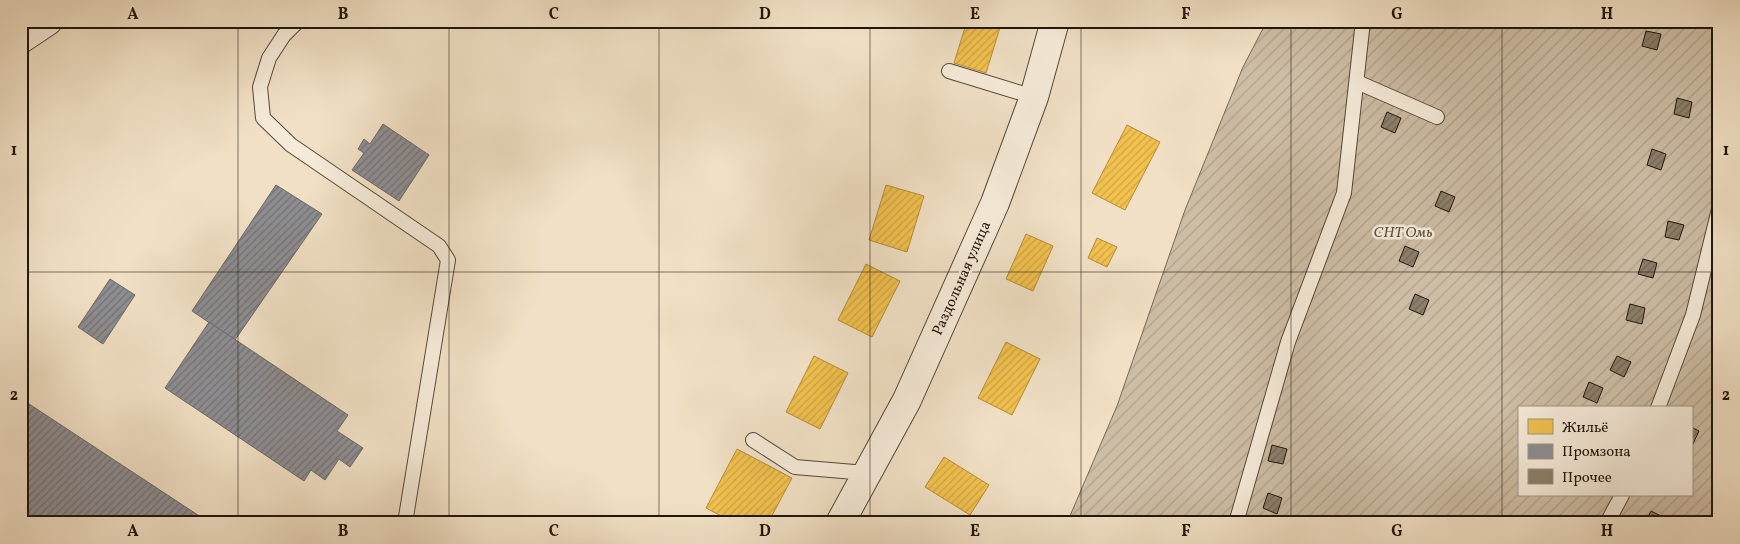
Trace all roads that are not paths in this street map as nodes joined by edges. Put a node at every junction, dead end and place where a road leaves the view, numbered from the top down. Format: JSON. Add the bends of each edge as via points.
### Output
{"nodes":[{"id":1,"x":48,"y":21,"type":"edge"},
{"id":2,"x":298,"y":21,"type":"edge"},
{"id":3,"x":1055,"y":21,"type":"edge"},
{"id":4,"x":1363,"y":21,"type":"edge"},
{"id":5,"x":21,"y":39,"type":"edge"},
{"id":6,"x":949,"y":71,"type":"dead end"},
{"id":7,"x":1357,"y":82,"type":"junction"},
{"id":8,"x":1034,"y":97,"type":"junction"},
{"id":9,"x":1438,"y":117,"type":"dead end"},
{"id":10,"x":1719,"y":209,"type":"edge"},
{"id":11,"x":1659,"y":406,"type":"edge"},
{"id":12,"x":753,"y":440,"type":"dead end"},
{"id":13,"x":866,"y":473,"type":"junction"},
{"id":14,"x":1621,"y":496,"type":"edge"},
{"id":15,"x":405,"y":523,"type":"edge"},
{"id":16,"x":840,"y":523,"type":"edge"},
{"id":17,"x":1236,"y":523,"type":"edge"},
{"id":18,"x":1607,"y":523,"type":"edge"}],
"edges":[{"from":1,"to":5,"type":"street"},
{"from":2,"to":15,"type":"lane","via":[[269,58],[260,88],[263,118],[291,145],[439,246],[448,260]]},
{"from":3,"to":8,"type":"street","name":"Раздольная улица"},
{"from":4,"to":7,"type":"lane"},
{"from":6,"to":8,"type":"lane"},
{"from":7,"to":9,"type":"lane"},
{"from":7,"to":17,"type":"lane","via":[[1344,193],[1288,342]]},
{"from":8,"to":13,"type":"street","name":"Раздольная улица","via":[[995,203],[907,400]]},
{"from":10,"to":11,"type":"lane","via":[[1693,315]]},
{"from":12,"to":13,"type":"lane","via":[[795,467]]},
{"from":13,"to":16,"type":"street","name":"Раздольная улица"},
{"from":14,"to":18,"type":"lane"}]}
